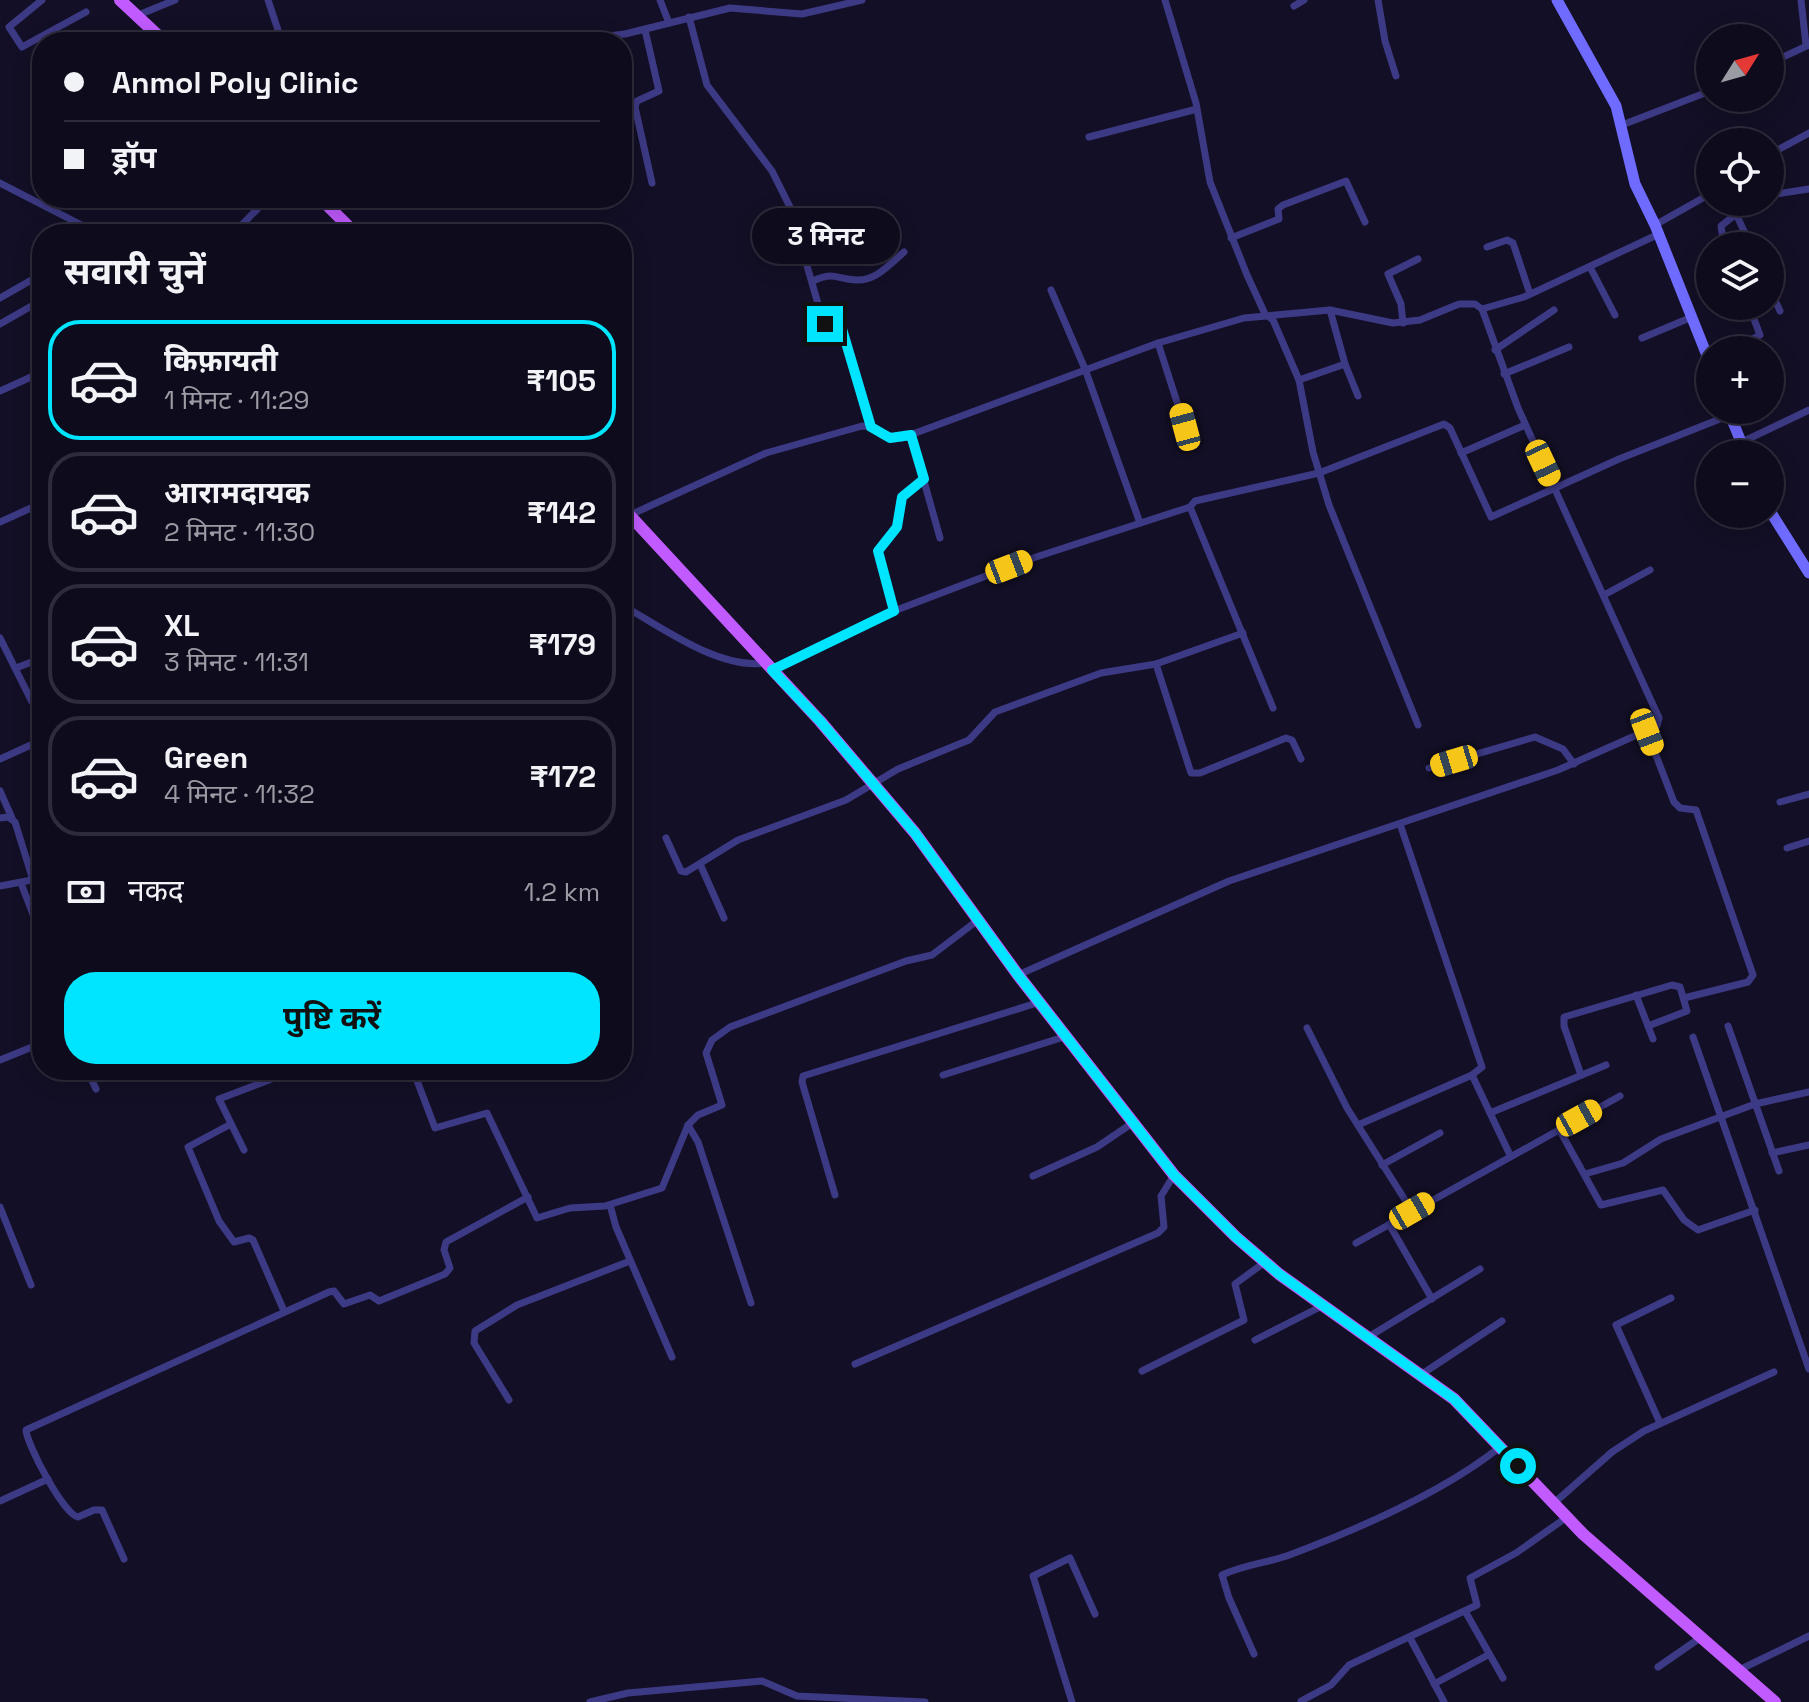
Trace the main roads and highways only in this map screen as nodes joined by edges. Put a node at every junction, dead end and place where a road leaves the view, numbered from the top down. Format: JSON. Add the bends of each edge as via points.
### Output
{"nodes":[{"id":1,"x":120,"y":0,"type":"edge"},
{"id":2,"x":154,"y":32,"type":"edge"},
{"id":3,"x":330,"y":208,"type":"edge"},
{"id":4,"x":346,"y":224,"type":"edge"},
{"id":5,"x":632,"y":519,"type":"edge"},
{"id":6,"x":1775,"y":1702,"type":"edge"}],
"edges":[{"from":1,"to":2,"type":"main road"},
{"from":3,"to":4,"type":"main road"},
{"from":5,"to":6,"type":"main road","via":[[915,833],[1174,1175],[1265,1262],[1454,1399],[1567,1517]]}]}
